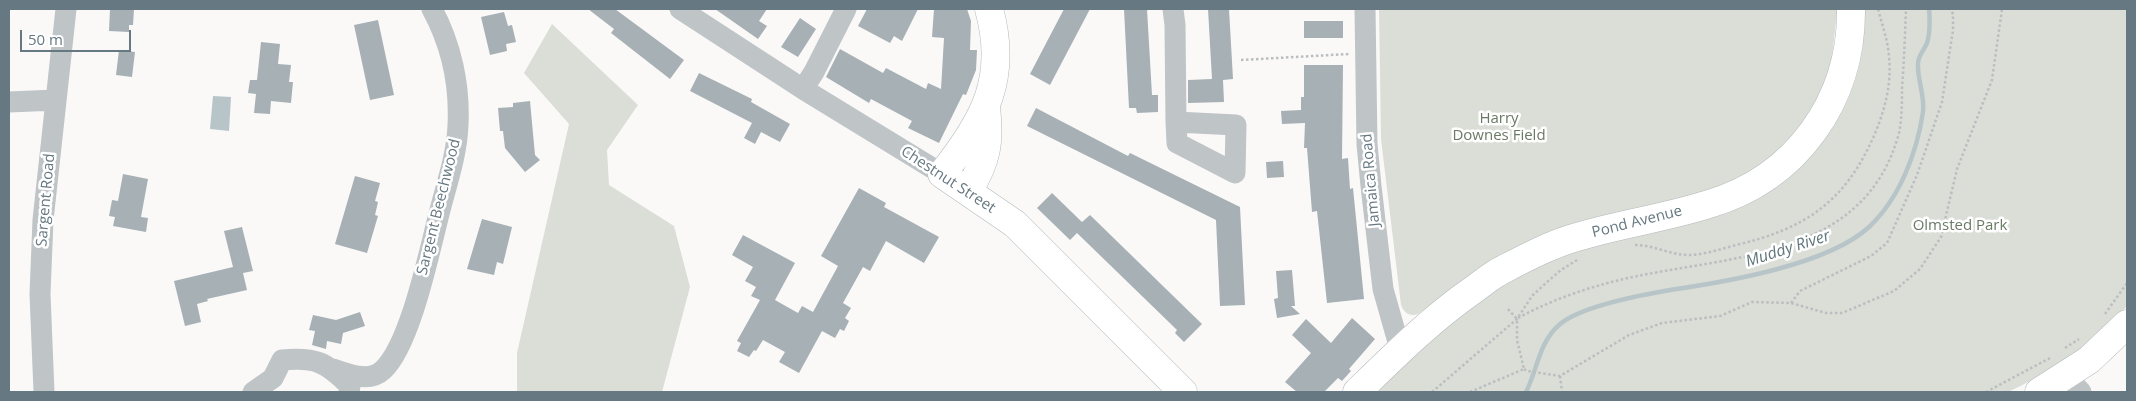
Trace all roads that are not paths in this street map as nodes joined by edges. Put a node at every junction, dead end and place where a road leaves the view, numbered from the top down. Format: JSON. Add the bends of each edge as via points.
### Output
{"nodes":[{"id":1,"x":66,"y":9,"type":"edge"},
{"id":2,"x":432,"y":9,"type":"edge"},
{"id":3,"x":846,"y":9,"type":"edge"},
{"id":4,"x":989,"y":9,"type":"edge"},
{"id":5,"x":1173,"y":9,"type":"edge"},
{"id":6,"x":1365,"y":9,"type":"edge"},
{"id":7,"x":1851,"y":9,"type":"edge"},
{"id":8,"x":686,"y":11,"type":"edge"},
{"id":9,"x":803,"y":89,"type":"junction"},
{"id":10,"x":56,"y":100,"type":"junction"},
{"id":11,"x":9,"y":102,"type":"edge"},
{"id":12,"x":986,"y":107,"type":"junction"},
{"id":13,"x":1176,"y":122,"type":"dead end"},
{"id":14,"x":985,"y":158,"type":"junction"},
{"id":15,"x":942,"y":174,"type":"junction"},
{"id":16,"x":968,"y":191,"type":"junction"},
{"id":17,"x":1010,"y":220,"type":"junction"},
{"id":18,"x":2115,"y":321,"type":"edge"},
{"id":19,"x":1400,"y":348,"type":"junction"},
{"id":20,"x":2067,"y":368,"type":"edge"},
{"id":21,"x":333,"y":369,"type":"junction"},
{"id":22,"x":44,"y":392,"type":"edge"},
{"id":23,"x":252,"y":392,"type":"edge"},
{"id":24,"x":349,"y":392,"type":"edge"},
{"id":25,"x":1183,"y":392,"type":"edge"},
{"id":26,"x":1357,"y":392,"type":"edge"},
{"id":27,"x":2039,"y":392,"type":"edge"}],
"edges":[{"from":1,"to":10,"type":"street","name":"Sargent Road"},
{"from":2,"to":21,"type":"street","name":"Sargent Beechwood","via":[[445,35],[458,101],[458,126],[448,182],[410,319],[399,344],[382,370],[368,377]]},
{"from":3,"to":9,"type":"street"},
{"from":4,"to":12,"type":"main road","via":[[996,33],[997,66]]},
{"from":5,"to":13,"type":"street"},
{"from":6,"to":19,"type":"street","name":"Jamaica Road","via":[[1367,144],[1371,186],[1383,289]]},
{"from":7,"to":19,"type":"main road","name":"Pond Avenue","via":[[1848,49],[1840,84],[1813,132],[1780,166],[1743,191],[1709,204],[1575,237],[1510,266],[1460,299]]},
{"from":8,"to":9,"type":"street","name":"Chestnut Street"},
{"from":9,"to":15,"type":"street","name":"Chestnut Street"},
{"from":10,"to":11,"type":"street"},
{"from":10,"to":22,"type":"street","name":"Sargent Road","via":[[47,174],[40,294]]},
{"from":12,"to":14,"type":"main road"},
{"from":12,"to":15,"type":"main road"},
{"from":14,"to":16,"type":"main road"},
{"from":14,"to":17,"type":"main road"},
{"from":15,"to":16,"type":"main road","name":"Chestnut Street"},
{"from":16,"to":17,"type":"main road","name":"Chestnut Street"},
{"from":17,"to":25,"type":"main road","name":"Chestnut Street"},
{"from":18,"to":20,"type":"main road","via":[[2098,353]]},
{"from":19,"to":26,"type":"main road","name":"Pond Avenue"},
{"from":20,"to":27,"type":"main road"},
{"from":21,"to":23,"type":"street","name":"Sargent Beechwood","via":[[306,358],[282,360],[273,378]]},
{"from":21,"to":24,"type":"street","via":[[350,386]]}]}
